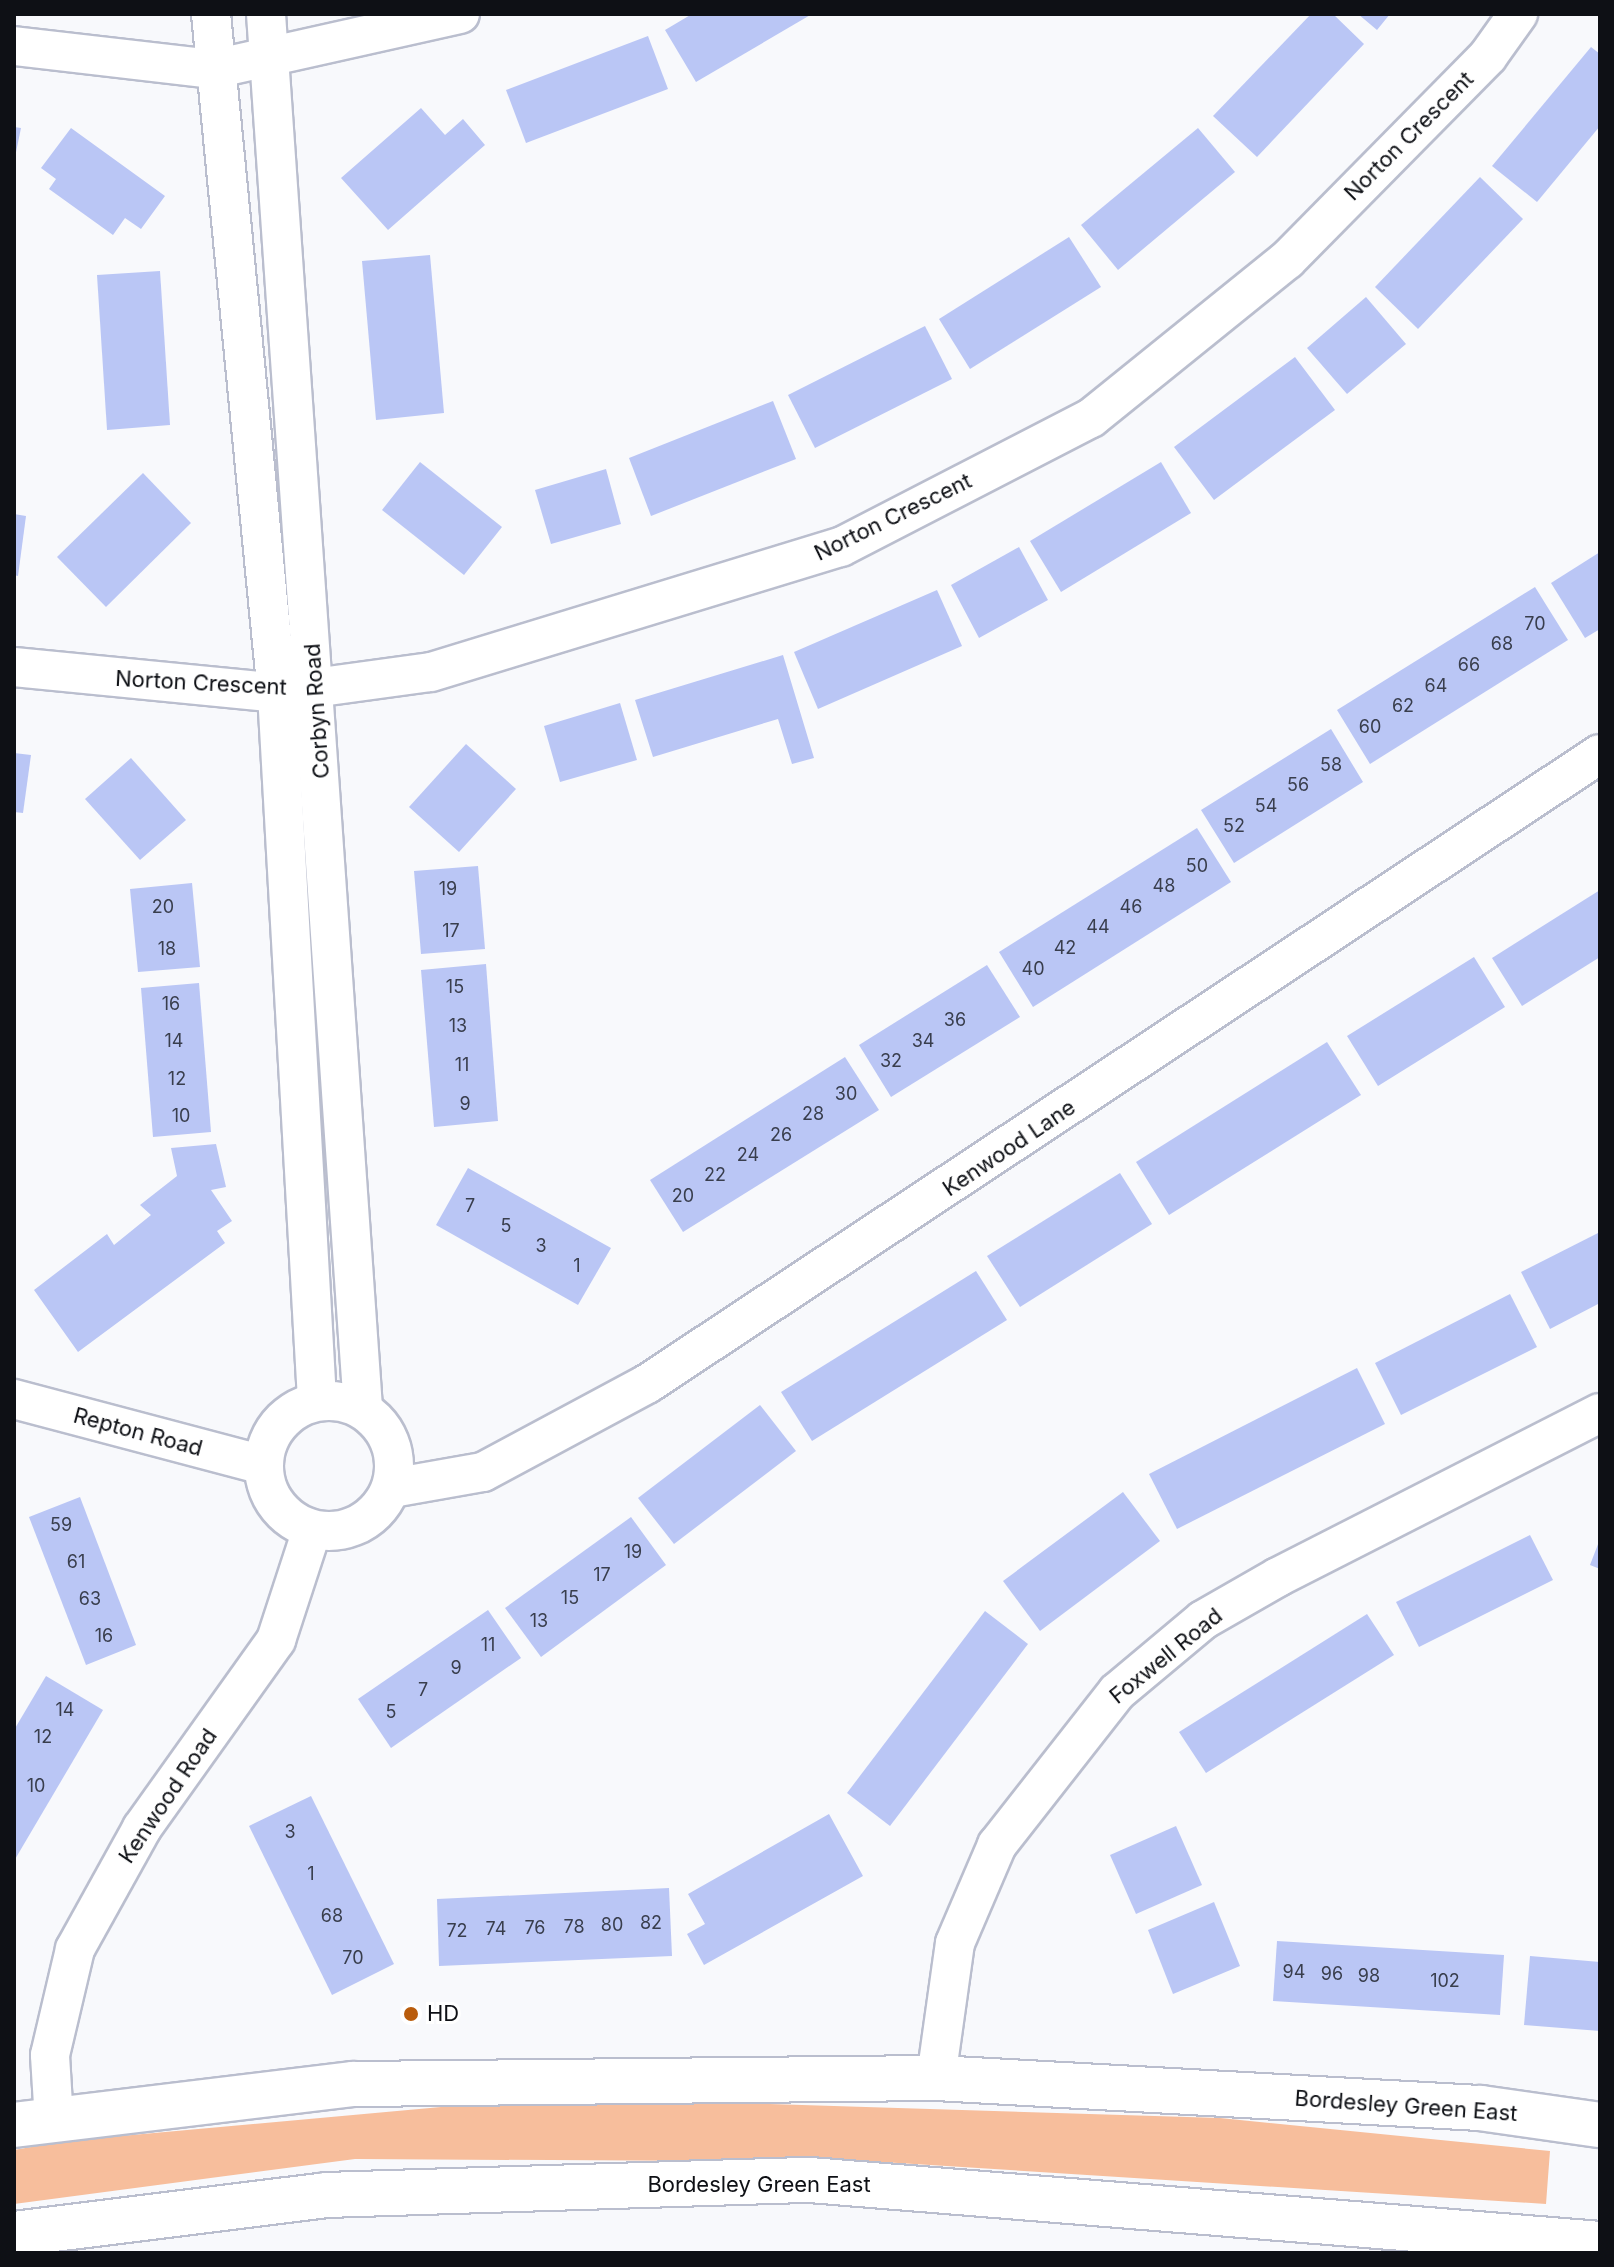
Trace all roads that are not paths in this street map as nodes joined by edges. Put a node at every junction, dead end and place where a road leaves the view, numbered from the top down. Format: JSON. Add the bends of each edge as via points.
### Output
{"nodes":[{"id":1,"x":211,"y":14,"type":"edge"},
{"id":2,"x":266,"y":14,"type":"edge"},
{"id":3,"x":460,"y":14,"type":"edge"},
{"id":4,"x":1518,"y":14,"type":"edge"},
{"id":5,"x":14,"y":46,"type":"edge"},
{"id":6,"x":267,"y":62,"type":"junction"},
{"id":7,"x":214,"y":69,"type":"junction"},
{"id":8,"x":14,"y":667,"type":"edge"},
{"id":9,"x":316,"y":686,"type":"junction"},
{"id":10,"x":277,"y":693,"type":"junction"},
{"id":11,"x":1600,"y":754,"type":"edge"},
{"id":12,"x":14,"y":1399,"type":"edge"},
{"id":13,"x":317,"y":1400,"type":"junction"},
{"id":14,"x":363,"y":1408,"type":"junction"},
{"id":15,"x":1600,"y":1413,"type":"edge"},
{"id":16,"x":263,"y":1465,"type":"junction"},
{"id":17,"x":392,"y":1488,"type":"junction"},
{"id":18,"x":312,"y":1530,"type":"junction"},
{"id":19,"x":936,"y":2078,"type":"junction"},
{"id":20,"x":34,"y":2123,"type":"edge"},
{"id":21,"x":1600,"y":2125,"type":"edge"},
{"id":22,"x":14,"y":2234,"type":"edge"},
{"id":23,"x":1600,"y":2244,"type":"edge"}],
"edges":[{"from":1,"to":7,"type":"street","name":"Corbyn Road"},
{"from":2,"to":6,"type":"street","name":"Corbyn Road"},
{"from":3,"to":6,"type":"street"},
{"from":4,"to":9,"type":"street","name":"Norton Crescent","via":[[1488,56],[1287,260],[1091,418],[841,547],[431,672]]},
{"from":5,"to":7,"type":"street"},
{"from":6,"to":7,"type":"street"},
{"from":6,"to":9,"type":"street","name":"Corbyn Road"},
{"from":7,"to":10,"type":"street","name":"Corbyn Road"},
{"from":8,"to":10,"type":"street","name":"Norton Crescent"},
{"from":9,"to":10,"type":"street","name":"Norton Crescent"},
{"from":9,"to":14,"type":"street","name":"Corbyn Road"},
{"from":10,"to":13,"type":"street","name":"Corbyn Road"},
{"from":11,"to":17,"type":"street","name":"Kenwood Lane","via":[[647,1384],[483,1472]]},
{"from":12,"to":16,"type":"street","name":"Repton Road"},
{"from":13,"to":14,"type":"street"},
{"from":13,"to":16,"type":"street","via":[[283,1418]]},
{"from":14,"to":17,"type":"street","via":[[390,1436]]},
{"from":15,"to":19,"type":"street","name":"Foxwell Road","via":[[1253,1591],[1203,1620],[1117,1692],[997,1845],[955,1943]]},
{"from":16,"to":18,"type":"street","via":[[281,1512]]},
{"from":17,"to":18,"type":"street","via":[[376,1513],[347,1530]]},
{"from":18,"to":20,"type":"street","name":"Kenwood Road","via":[[276,1640],[142,1828],[75,1949]]},
{"from":19,"to":20,"type":"main road","name":"Bordesley Green East","via":[[353,2084]]},
{"from":19,"to":21,"type":"main road","name":"Bordesley Green East","via":[[1480,2108]]},
{"from":22,"to":23,"type":"main road","name":"Bordesley Green East","via":[[326,2195],[810,2180]]}]}
